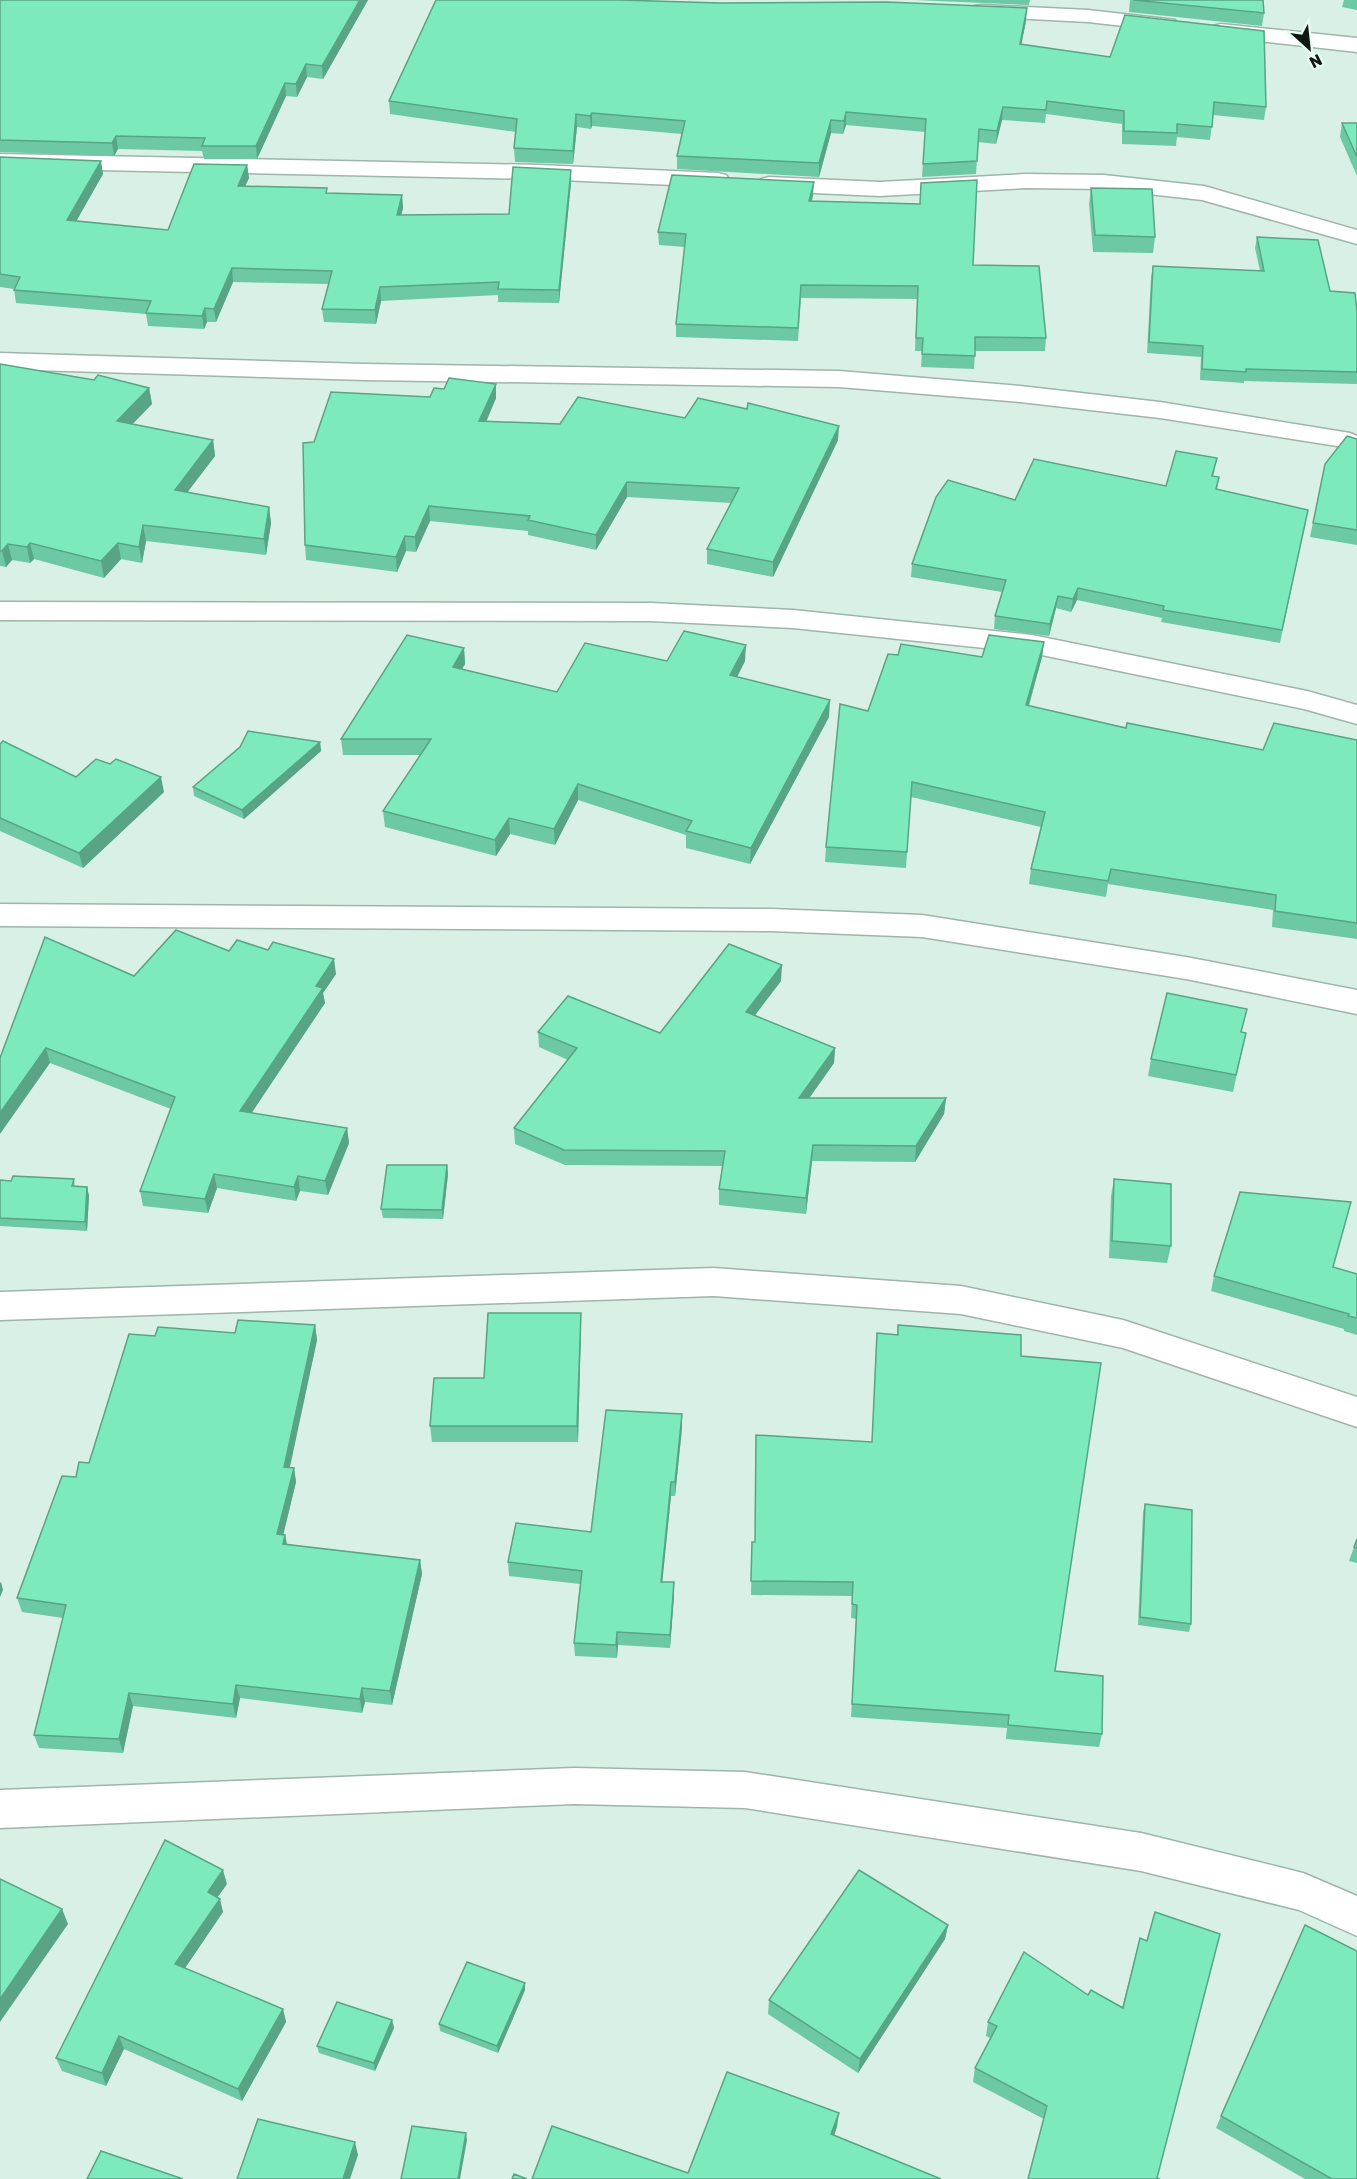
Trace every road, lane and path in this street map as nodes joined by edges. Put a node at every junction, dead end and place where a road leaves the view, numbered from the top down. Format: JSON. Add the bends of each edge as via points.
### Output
{"nodes":[{"id":1,"x":966,"y":10,"type":"edge"},
{"id":2,"x":1357,"y":45,"type":"edge"},
{"id":3,"x":0,"y":161,"type":"edge"},
{"id":4,"x":1357,"y":237,"type":"edge"},
{"id":5,"x":0,"y":362,"type":"edge"},
{"id":6,"x":1357,"y":444,"type":"edge"},
{"id":7,"x":0,"y":611,"type":"edge"},
{"id":8,"x":1357,"y":715,"type":"edge"},
{"id":9,"x":0,"y":915,"type":"edge"},
{"id":10,"x":1357,"y":1002,"type":"edge"},
{"id":11,"x":0,"y":1305,"type":"edge"},
{"id":12,"x":1357,"y":1412,"type":"edge"},
{"id":13,"x":0,"y":1809,"type":"edge"},
{"id":14,"x":1357,"y":1916,"type":"edge"}],
"edges":[{"from":1,"to":2,"type":"street","via":[[1088,16]]},
{"from":3,"to":4,"type":"street","via":[[187,168],[525,171],[880,189],[1026,181],[1104,182],[1204,193]]},
{"from":5,"to":6,"type":"street","via":[[839,379],[1160,410]]},
{"from":7,"to":8,"type":"street","via":[[651,612],[793,619],[1032,645],[1307,700]]},
{"from":9,"to":10,"type":"street","via":[[771,920],[921,926],[1186,968]]},
{"from":11,"to":12,"type":"street","via":[[714,1282],[961,1300],[1123,1334]]},
{"from":13,"to":14,"type":"street","via":[[574,1786],[745,1790],[1141,1852],[1303,1892]]}]}
